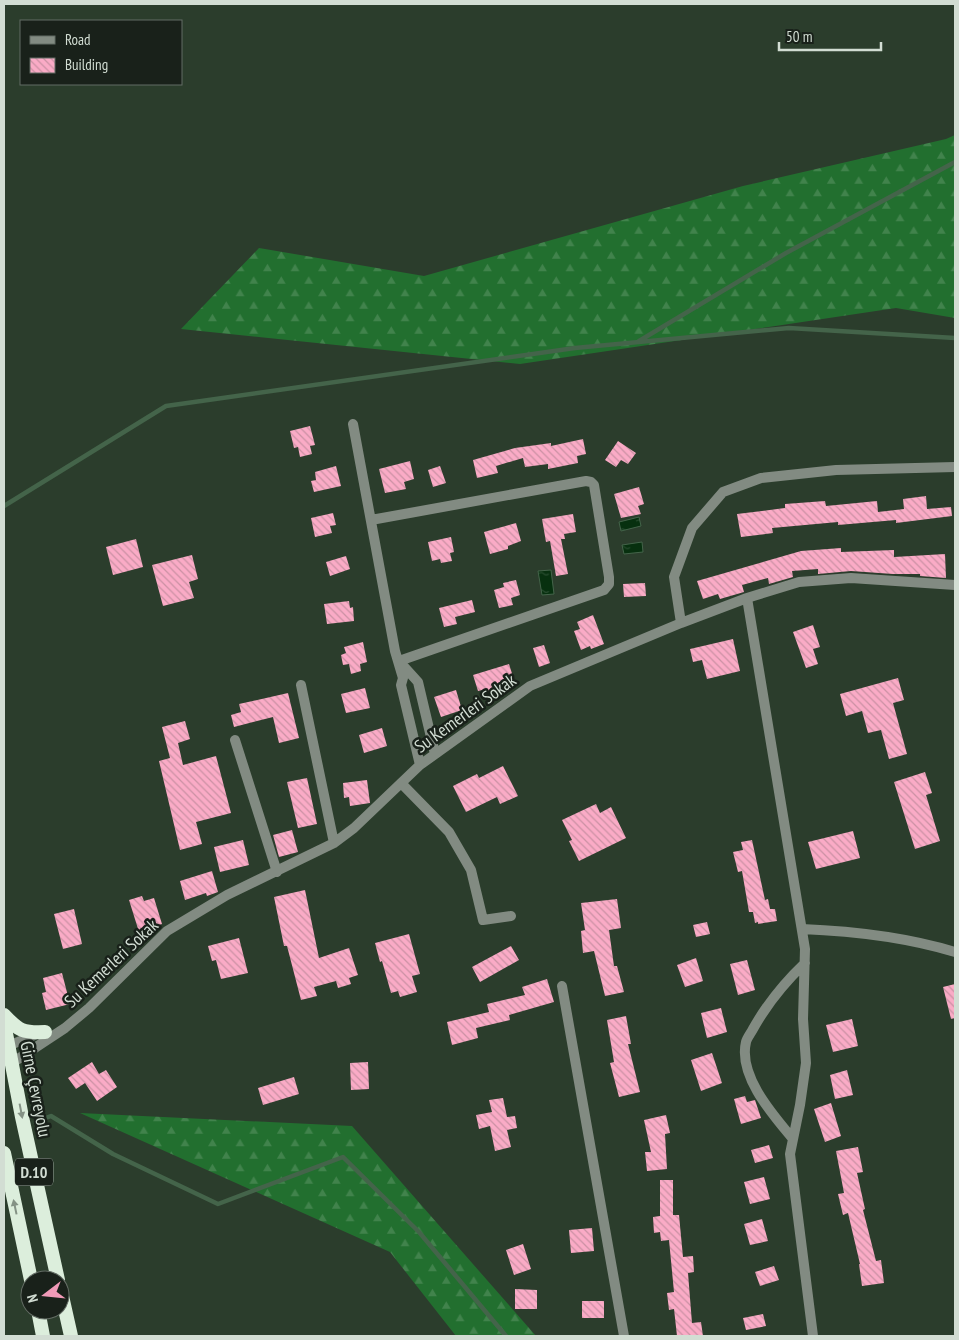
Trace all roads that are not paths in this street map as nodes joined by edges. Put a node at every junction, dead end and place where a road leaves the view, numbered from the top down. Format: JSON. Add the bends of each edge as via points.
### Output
{"nodes":[{"id":1,"x":354,"y":424,"type":"dead end"},
{"id":2,"x":955,"y":467,"type":"edge"},
{"id":3,"x":371,"y":520,"type":"junction"},
{"id":4,"x":955,"y":585,"type":"edge"},
{"id":5,"x":747,"y":598,"type":"junction"},
{"id":6,"x":681,"y":623,"type":"junction"},
{"id":7,"x":399,"y":661,"type":"junction"},
{"id":8,"x":302,"y":685,"type":"dead end"},
{"id":9,"x":235,"y":740,"type":"dead end"},
{"id":10,"x":435,"y":754,"type":"junction"},
{"id":11,"x":420,"y":765,"type":"junction"},
{"id":12,"x":401,"y":782,"type":"junction"},
{"id":13,"x":334,"y":843,"type":"junction"},
{"id":14,"x":277,"y":872,"type":"junction"},
{"id":15,"x":511,"y":916,"type":"dead end"},
{"id":16,"x":802,"y":929,"type":"junction"},
{"id":17,"x":955,"y":952,"type":"edge"},
{"id":18,"x":805,"y":963,"type":"junction"},
{"id":19,"x":562,"y":986,"type":"dead end"},
{"id":20,"x":4,"y":1015,"type":"edge"},
{"id":21,"x":4,"y":1023,"type":"edge"},
{"id":22,"x":65,"y":1028,"type":"junction"},
{"id":23,"x":45,"y":1032,"type":"junction"},
{"id":24,"x":8,"y":1046,"type":"junction"},
{"id":25,"x":12,"y":1063,"type":"junction"},
{"id":26,"x":793,"y":1139,"type":"junction"},
{"id":27,"x":4,"y":1153,"type":"edge"},
{"id":28,"x":29,"y":1270,"type":"edge"},
{"id":29,"x":56,"y":1270,"type":"edge"},
{"id":30,"x":40,"y":1320,"type":"edge"},
{"id":31,"x":67,"y":1320,"type":"edge"},
{"id":32,"x":44,"y":1336,"type":"edge"},
{"id":33,"x":71,"y":1336,"type":"edge"},
{"id":34,"x":624,"y":1336,"type":"edge"},
{"id":35,"x":813,"y":1336,"type":"edge"}],
"edges":[{"from":1,"to":3,"type":"street"},
{"from":2,"to":6,"type":"street","via":[[836,470],[770,477],[723,492],[692,528],[674,577]]},
{"from":3,"to":7,"type":"street"},
{"from":3,"to":7,"type":"street","via":[[586,481],[594,485],[609,578],[604,590]]},
{"from":4,"to":5,"type":"street","name":"Su Kemerleri Sokak","via":[[851,578],[799,582]]},
{"from":5,"to":6,"type":"street","name":"Su Kemerleri Sokak"},
{"from":5,"to":16,"type":"street"},
{"from":6,"to":10,"type":"street","name":"Su Kemerleri Sokak","via":[[530,686]]},
{"from":7,"to":10,"type":"street","via":[[418,682]]},
{"from":7,"to":11,"type":"street","via":[[403,678],[401,684]]},
{"from":8,"to":13,"type":"street"},
{"from":9,"to":14,"type":"street"},
{"from":10,"to":11,"type":"street","name":"Su Kemerleri Sokak"},
{"from":11,"to":12,"type":"street","name":"Su Kemerleri Sokak"},
{"from":12,"to":13,"type":"street","name":"Su Kemerleri Sokak"},
{"from":12,"to":15,"type":"street","via":[[449,832],[471,870],[484,920]]},
{"from":13,"to":14,"type":"street","name":"Su Kemerleri Sokak"},
{"from":14,"to":22,"type":"street","name":"Su Kemerleri Sokak","via":[[167,931]]},
{"from":16,"to":17,"type":"street","via":[[842,930]]},
{"from":16,"to":18,"type":"street"},
{"from":18,"to":26,"type":"street","via":[[803,1019],[806,1063]]},
{"from":18,"to":26,"type":"street","via":[[785,982],[764,1010],[746,1042],[746,1063],[751,1078],[770,1112]]},
{"from":19,"to":34,"type":"street"},
{"from":20,"to":23,"type":"highway","via":[[16,1027],[29,1032]]},
{"from":21,"to":24,"type":"highway","name":"Girne Çevreyolu","number":"D.10"},
{"from":22,"to":23,"type":"street"},
{"from":22,"to":25,"type":"street","name":"Su Kemerleri Sokak"},
{"from":23,"to":24,"type":"street"},
{"from":24,"to":25,"type":"highway","name":"Girne Çevreyolu","number":"D.10"},
{"from":25,"to":29,"type":"highway","name":"Girne Çevreyolu","number":"D.10","one_way":true},
{"from":26,"to":35,"type":"street","via":[[790,1154]]},
{"from":28,"to":27,"type":"highway","number":"D.10","one_way":true},
{"from":30,"to":32,"type":"highway"},
{"from":31,"to":33,"type":"highway"}]}
